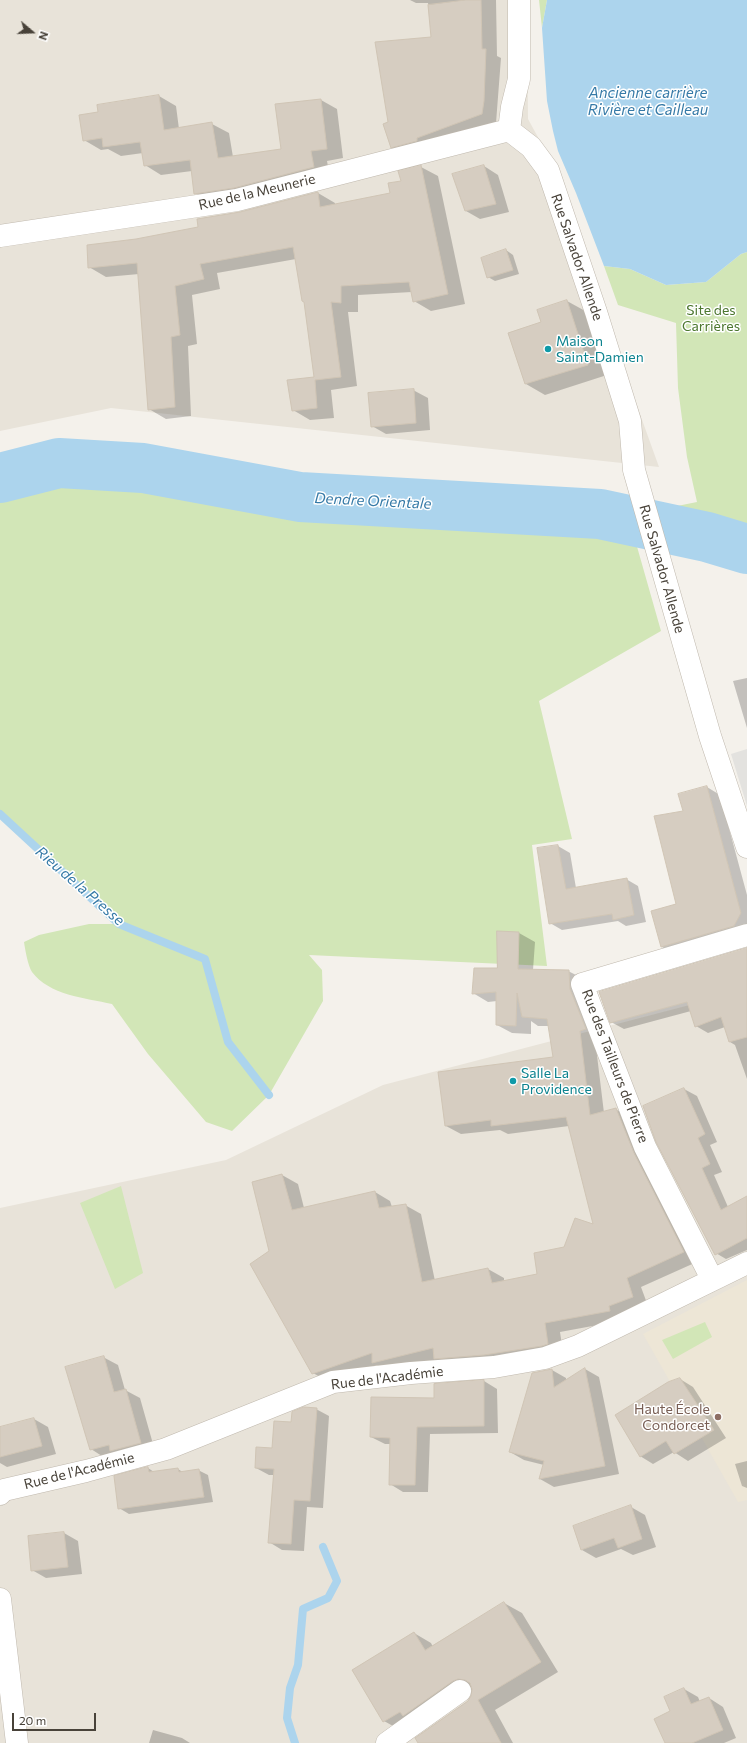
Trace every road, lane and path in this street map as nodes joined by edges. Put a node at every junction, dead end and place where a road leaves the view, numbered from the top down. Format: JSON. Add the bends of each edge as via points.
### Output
{"nodes":[{"id":1,"x":519,"y":0,"type":"edge"},
{"id":2,"x":509,"y":130,"type":"junction"},
{"id":3,"x":0,"y":236,"type":"edge"},
{"id":4,"x":747,"y":847,"type":"edge"},
{"id":5,"x":747,"y":936,"type":"edge"},
{"id":6,"x":747,"y":1263,"type":"edge"},
{"id":7,"x":712,"y":1279,"type":"junction"},
{"id":8,"x":0,"y":1494,"type":"edge"},
{"id":9,"x":0,"y":1599,"type":"edge"},
{"id":10,"x":460,"y":1691,"type":"dead end"},
{"id":11,"x":17,"y":1743,"type":"edge"},
{"id":12,"x":387,"y":1743,"type":"edge"}],
"edges":[{"from":1,"to":2,"type":"street","via":[[519,79]]},
{"from":2,"to":3,"type":"street","name":"Rue de la Meunerie","via":[[236,200]]},
{"from":2,"to":4,"type":"street","name":"Rue Salvador Allende","via":[[530,147],[548,170],[630,421],[634,470],[717,756]]},
{"from":5,"to":7,"type":"street","name":"Rue des Tailleurs de Pierre","via":[[582,984],[645,1147]]},
{"from":6,"to":7,"type":"street","name":"Rue de l'Académie"},
{"from":7,"to":8,"type":"street","name":"Rue de l'Académie","via":[[578,1346],[546,1358],[494,1367],[333,1382],[166,1449],[4,1490]]},
{"from":9,"to":11,"type":"street"},
{"from":10,"to":12,"type":"street"}]}
